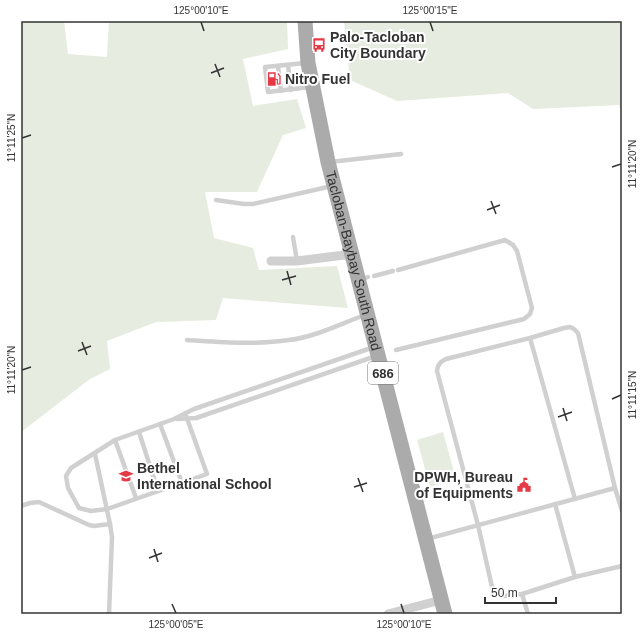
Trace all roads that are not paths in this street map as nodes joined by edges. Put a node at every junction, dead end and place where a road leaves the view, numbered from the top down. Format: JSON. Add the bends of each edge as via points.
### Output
{"nodes":[{"id":1,"x":305,"y":21,"type":"edge"},
{"id":2,"x":308,"y":63,"type":"junction"},
{"id":3,"x":288,"y":65,"type":"junction"},
{"id":4,"x":278,"y":66,"type":"junction"},
{"id":5,"x":312,"y":87,"type":"junction"},
{"id":6,"x":291,"y":90,"type":"junction"},
{"id":7,"x":281,"y":91,"type":"junction"},
{"id":8,"x":401,"y":154,"type":"dead end"},
{"id":9,"x":328,"y":162,"type":"junction"},
{"id":10,"x":335,"y":186,"type":"junction"},
{"id":11,"x":216,"y":200,"type":"dead end"},
{"id":12,"x":293,"y":237,"type":"dead end"},
{"id":13,"x":352,"y":254,"type":"junction"},
{"id":14,"x":271,"y":261,"type":"dead end"},
{"id":15,"x":297,"y":261,"type":"junction"},
{"id":16,"x":374,"y":276,"type":"dead end"},
{"id":17,"x":367,"y":314,"type":"junction"},
{"id":18,"x":530,"y":338,"type":"junction"},
{"id":19,"x":187,"y":340,"type":"dead end"},
{"id":20,"x":396,"y":350,"type":"dead end"},
{"id":21,"x":377,"y":351,"type":"junction"},
{"id":22,"x":186,"y":416,"type":"junction"},
{"id":23,"x":160,"y":424,"type":"junction"},
{"id":24,"x":139,"y":432,"type":"junction"},
{"id":25,"x":115,"y":440,"type":"junction"},
{"id":26,"x":95,"y":454,"type":"junction"},
{"id":27,"x":182,"y":483,"type":"junction"},
{"id":28,"x":615,"y":488,"type":"junction"},
{"id":29,"x":158,"y":491,"type":"junction"},
{"id":30,"x":136,"y":498,"type":"junction"},
{"id":31,"x":575,"y":499,"type":"junction"},
{"id":32,"x":555,"y":504,"type":"junction"},
{"id":33,"x":21,"y":506,"type":"edge"},
{"id":34,"x":107,"y":509,"type":"junction"},
{"id":35,"x":622,"y":511,"type":"edge"},
{"id":36,"x":110,"y":524,"type":"junction"},
{"id":37,"x":478,"y":525,"type":"junction"},
{"id":38,"x":426,"y":540,"type":"junction"},
{"id":39,"x":622,"y":566,"type":"edge"},
{"id":40,"x":575,"y":578,"type":"junction"},
{"id":41,"x":522,"y":594,"type":"junction"},
{"id":42,"x":443,"y":607,"type":"edge"},
{"id":43,"x":109,"y":614,"type":"edge"},
{"id":44,"x":388,"y":614,"type":"edge"},
{"id":45,"x":528,"y":614,"type":"edge"}],
"edges":[{"from":1,"to":2,"type":"main road","name":"Tacloban-Baybay South Road","number":"686"},
{"from":2,"to":3,"type":"lane"},
{"from":2,"to":5,"type":"main road","name":"Tacloban-Baybay South Road","number":"686"},
{"from":3,"to":4,"type":"lane"},
{"from":3,"to":6,"type":"lane"},
{"from":4,"to":7,"type":"lane"},
{"from":4,"to":7,"type":"lane","via":[[265,67],[265,73],[268,92]]},
{"from":5,"to":6,"type":"lane"},
{"from":5,"to":9,"type":"main road","name":"Tacloban-Baybay South Road","number":"686"},
{"from":6,"to":7,"type":"lane"},
{"from":8,"to":9,"type":"lane"},
{"from":9,"to":10,"type":"main road","name":"Tacloban-Baybay South Road","number":"686"},
{"from":10,"to":11,"type":"lane","via":[[253,204]]},
{"from":10,"to":13,"type":"main road","name":"Tacloban-Baybay South Road","number":"686"},
{"from":12,"to":15,"type":"lane"},
{"from":13,"to":15,"type":"street"},
{"from":13,"to":17,"type":"main road","name":"Tacloban-Baybay South Road","number":"686","via":[[363,279]]},
{"from":14,"to":15,"type":"street"},
{"from":16,"to":20,"type":"lane","via":[[505,240],[517,251],[532,308],[524,319]]},
{"from":17,"to":19,"type":"lane","via":[[290,340],[245,344]]},
{"from":17,"to":21,"type":"main road","name":"Tacloban-Baybay South Road","number":"686"},
{"from":18,"to":28,"type":"lane","via":[[570,327],[578,334]]},
{"from":18,"to":31,"type":"lane"},
{"from":18,"to":37,"type":"lane","via":[[446,359],[438,366],[437,371]]},
{"from":21,"to":22,"type":"lane","via":[[194,409]]},
{"from":21,"to":22,"type":"lane","via":[[196,418]]},
{"from":21,"to":38,"type":"main road","name":"Tacloban-Baybay South Road","number":"686"},
{"from":22,"to":23,"type":"lane"},
{"from":22,"to":27,"type":"lane","via":[[206,474]]},
{"from":23,"to":24,"type":"lane"},
{"from":23,"to":27,"type":"lane"},
{"from":24,"to":25,"type":"lane"},
{"from":24,"to":29,"type":"lane"},
{"from":25,"to":26,"type":"lane"},
{"from":25,"to":30,"type":"lane"},
{"from":26,"to":34,"type":"lane"},
{"from":26,"to":34,"type":"lane","via":[[71,468],[66,476],[68,488],[80,508],[91,511]]},
{"from":27,"to":29,"type":"lane"},
{"from":28,"to":31,"type":"lane"},
{"from":28,"to":35,"type":"lane"},
{"from":29,"to":30,"type":"lane"},
{"from":30,"to":34,"type":"lane"},
{"from":31,"to":32,"type":"lane"},
{"from":32,"to":37,"type":"lane"},
{"from":32,"to":40,"type":"lane"},
{"from":33,"to":36,"type":"lane","via":[[39,502],[89,525]]},
{"from":34,"to":36,"type":"lane"},
{"from":36,"to":43,"type":"lane","via":[[112,537]]},
{"from":37,"to":38,"type":"lane"},
{"from":37,"to":41,"type":"lane","via":[[492,587],[504,596]]},
{"from":38,"to":42,"type":"main road","name":"Tacloban-Baybay South Road","number":"686"},
{"from":39,"to":40,"type":"lane"},
{"from":40,"to":41,"type":"lane"},
{"from":41,"to":45,"type":"lane"},
{"from":42,"to":44,"type":"street"}]}
